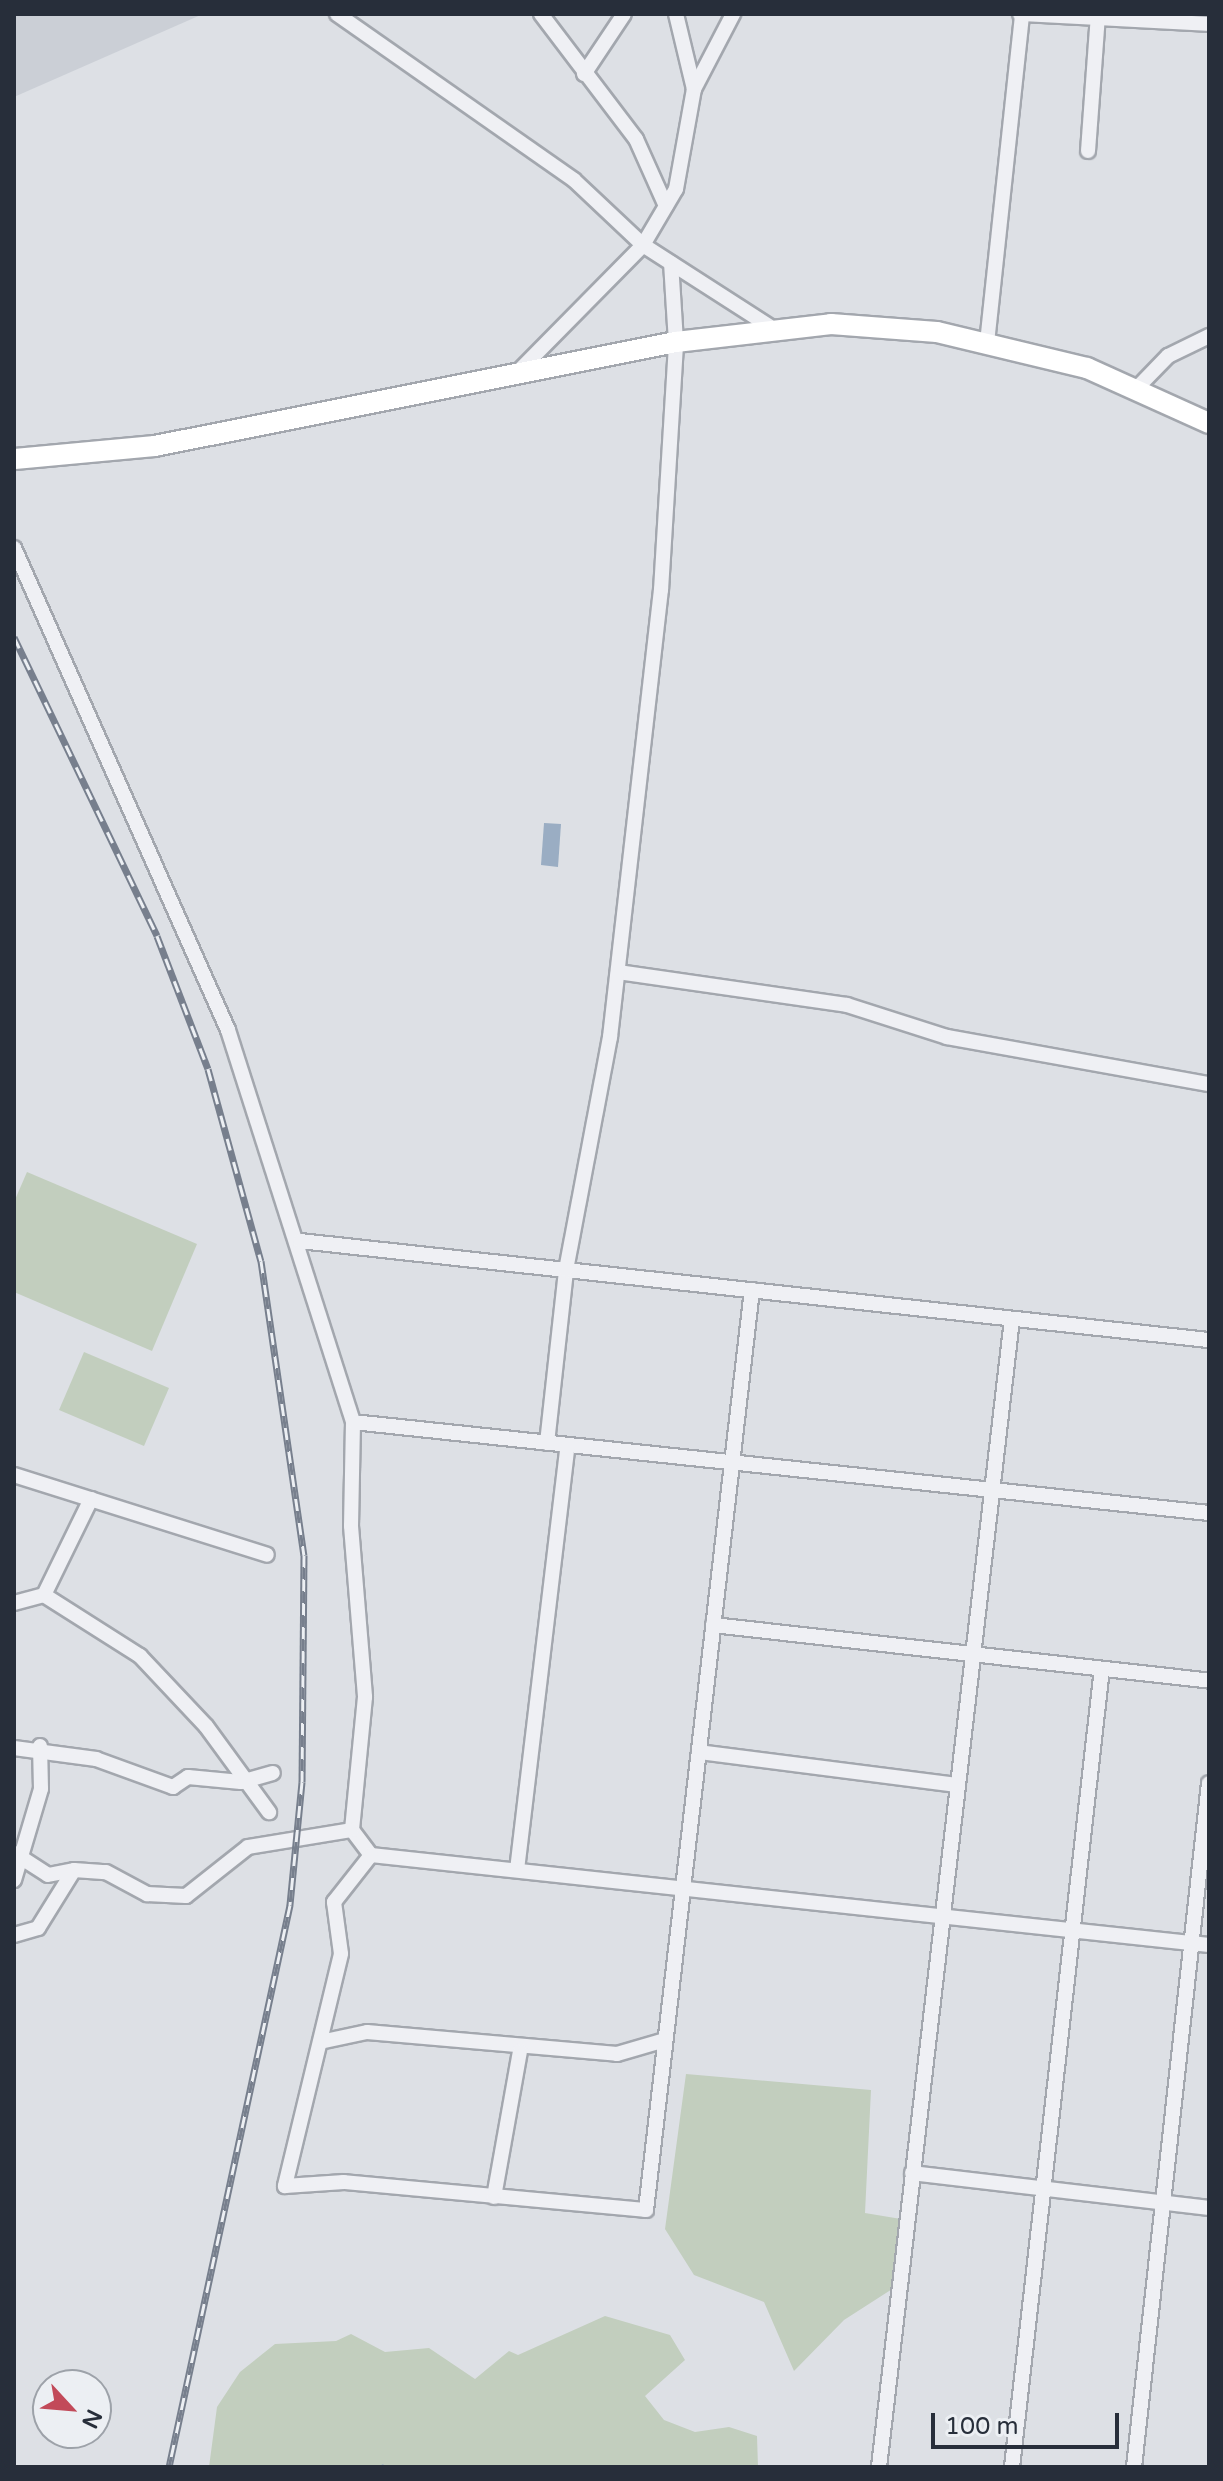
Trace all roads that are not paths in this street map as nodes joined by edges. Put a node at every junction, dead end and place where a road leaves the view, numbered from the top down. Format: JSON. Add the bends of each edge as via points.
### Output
{"nodes":[{"id":1,"x":337,"y":14,"type":"edge"},
{"id":2,"x":541,"y":14,"type":"edge"},
{"id":3,"x":624,"y":14,"type":"edge"},
{"id":4,"x":676,"y":14,"type":"edge"},
{"id":5,"x":733,"y":14,"type":"edge"},
{"id":6,"x":1021,"y":14,"type":"edge"},
{"id":7,"x":1098,"y":16,"type":"edge"},
{"id":8,"x":1209,"y":24,"type":"edge"},
{"id":9,"x":584,"y":74,"type":"junction"},
{"id":10,"x":694,"y":89,"type":"junction"},
{"id":11,"x":1088,"y":151,"type":"dead end"},
{"id":12,"x":666,"y":206,"type":"junction"},
{"id":13,"x":643,"y":245,"type":"junction"},
{"id":14,"x":671,"y":263,"type":"junction"},
{"id":15,"x":769,"y":326,"type":"junction"},
{"id":16,"x":1209,"y":336,"type":"edge"},
{"id":17,"x":676,"y":342,"type":"junction"},
{"id":18,"x":987,"y":343,"type":"junction"},
{"id":19,"x":510,"y":380,"type":"junction"},
{"id":20,"x":1138,"y":387,"type":"junction"},
{"id":21,"x":1209,"y":423,"type":"edge"},
{"id":22,"x":14,"y":459,"type":"edge"},
{"id":23,"x":14,"y":548,"type":"edge"},
{"id":24,"x":618,"y":972,"type":"junction"},
{"id":25,"x":1209,"y":1084,"type":"edge"},
{"id":26,"x":300,"y":1241,"type":"junction"},
{"id":27,"x":566,"y":1270,"type":"junction"},
{"id":28,"x":752,"y":1290,"type":"junction"},
{"id":29,"x":1012,"y":1319,"type":"junction"},
{"id":30,"x":1209,"y":1340,"type":"edge"},
{"id":31,"x":353,"y":1422,"type":"junction"},
{"id":32,"x":547,"y":1443,"type":"junction"},
{"id":33,"x":568,"y":1445,"type":"junction"},
{"id":34,"x":732,"y":1462,"type":"junction"},
{"id":35,"x":14,"y":1475,"type":"edge"},
{"id":36,"x":992,"y":1490,"type":"junction"},
{"id":37,"x":91,"y":1499,"type":"junction"},
{"id":38,"x":1209,"y":1513,"type":"edge"},
{"id":39,"x":267,"y":1555,"type":"dead end"},
{"id":40,"x":44,"y":1595,"type":"junction"},
{"id":41,"x":14,"y":1603,"type":"edge"},
{"id":42,"x":713,"y":1625,"type":"junction"},
{"id":43,"x":973,"y":1654,"type":"junction"},
{"id":44,"x":1102,"y":1669,"type":"junction"},
{"id":45,"x":1209,"y":1681,"type":"edge"},
{"id":46,"x":40,"y":1746,"type":"junction"},
{"id":47,"x":14,"y":1748,"type":"edge"},
{"id":48,"x":699,"y":1752,"type":"junction"},
{"id":49,"x":273,"y":1773,"type":"dead end"},
{"id":50,"x":241,"y":1782,"type":"junction"},
{"id":51,"x":1209,"y":1783,"type":"edge"},
{"id":52,"x":958,"y":1785,"type":"junction"},
{"id":53,"x":269,"y":1812,"type":"dead end"},
{"id":54,"x":352,"y":1830,"type":"junction"},
{"id":55,"x":18,"y":1854,"type":"edge"},
{"id":56,"x":371,"y":1855,"type":"junction"},
{"id":57,"x":74,"y":1870,"type":"junction"},
{"id":58,"x":517,"y":1870,"type":"junction"},
{"id":59,"x":14,"y":1880,"type":"edge"},
{"id":60,"x":683,"y":1888,"type":"junction"},
{"id":61,"x":942,"y":1917,"type":"junction"},
{"id":62,"x":1073,"y":1931,"type":"junction"},
{"id":63,"x":14,"y":1935,"type":"edge"},
{"id":64,"x":1191,"y":1944,"type":"junction"},
{"id":65,"x":1209,"y":1945,"type":"edge"},
{"id":66,"x":665,"y":2040,"type":"junction"},
{"id":67,"x":320,"y":2042,"type":"junction"},
{"id":68,"x":520,"y":2051,"type":"junction"},
{"id":69,"x":912,"y":2173,"type":"junction"},
{"id":70,"x":1044,"y":2188,"type":"junction"},
{"id":71,"x":494,"y":2197,"type":"junction"},
{"id":72,"x":1163,"y":2202,"type":"junction"},
{"id":73,"x":1209,"y":2208,"type":"edge"},
{"id":74,"x":879,"y":2467,"type":"edge"},
{"id":75,"x":1012,"y":2467,"type":"edge"},
{"id":76,"x":1134,"y":2467,"type":"edge"}],
"edges":[{"from":1,"to":13,"type":"street","via":[[574,180]]},
{"from":2,"to":9,"type":"street"},
{"from":3,"to":9,"type":"street"},
{"from":4,"to":10,"type":"street"},
{"from":5,"to":10,"type":"street"},
{"from":6,"to":7,"type":"street"},
{"from":6,"to":18,"type":"street"},
{"from":7,"to":8,"type":"street"},
{"from":7,"to":11,"type":"street"},
{"from":9,"to":12,"type":"street","via":[[636,139]]},
{"from":10,"to":12,"type":"street","via":[[676,189]]},
{"from":12,"to":13,"type":"street"},
{"from":13,"to":14,"type":"street"},
{"from":13,"to":19,"type":"street"},
{"from":14,"to":15,"type":"street"},
{"from":14,"to":17,"type":"street"},
{"from":15,"to":17,"type":"street"},
{"from":15,"to":18,"type":"street","via":[[897,328]]},
{"from":16,"to":20,"type":"street","via":[[1168,356]]},
{"from":17,"to":19,"type":"street"},
{"from":17,"to":24,"type":"street","via":[[661,590]]},
{"from":18,"to":20,"type":"street"},
{"from":19,"to":22,"type":"street","via":[[155,446]]},
{"from":20,"to":21,"type":"street"},
{"from":23,"to":26,"type":"street","via":[[228,1030]]},
{"from":24,"to":25,"type":"street","via":[[847,1005],[947,1037]]},
{"from":24,"to":27,"type":"street"},
{"from":26,"to":27,"type":"street"},
{"from":26,"to":31,"type":"street"},
{"from":27,"to":28,"type":"street"},
{"from":27,"to":32,"type":"street"},
{"from":28,"to":29,"type":"street"},
{"from":28,"to":34,"type":"street"},
{"from":29,"to":30,"type":"street"},
{"from":29,"to":36,"type":"street"},
{"from":31,"to":32,"type":"street"},
{"from":31,"to":54,"type":"street","via":[[351,1526],[365,1697]]},
{"from":32,"to":33,"type":"street"},
{"from":33,"to":34,"type":"street"},
{"from":33,"to":58,"type":"street"},
{"from":34,"to":36,"type":"street"},
{"from":34,"to":42,"type":"street"},
{"from":35,"to":37,"type":"street"},
{"from":36,"to":38,"type":"street"},
{"from":36,"to":43,"type":"street"},
{"from":37,"to":39,"type":"street"},
{"from":37,"to":40,"type":"street"},
{"from":40,"to":41,"type":"street"},
{"from":40,"to":50,"type":"street","via":[[140,1656],[206,1726]]},
{"from":42,"to":43,"type":"street"},
{"from":42,"to":48,"type":"street"},
{"from":43,"to":44,"type":"street"},
{"from":43,"to":52,"type":"street"},
{"from":44,"to":45,"type":"street"},
{"from":44,"to":62,"type":"street"},
{"from":46,"to":47,"type":"street"},
{"from":46,"to":50,"type":"street","via":[[173,1787],[188,1777],[213,1774]]},
{"from":46,"to":55,"type":"street","via":[[41,1789]]},
{"from":48,"to":52,"type":"street"},
{"from":48,"to":60,"type":"street"},
{"from":49,"to":50,"type":"street"},
{"from":50,"to":53,"type":"street"},
{"from":51,"to":64,"type":"street"},
{"from":52,"to":61,"type":"street"},
{"from":54,"to":56,"type":"street"},
{"from":54,"to":57,"type":"street","via":[[248,1847],[186,1896],[147,1894],[106,1872]]},
{"from":55,"to":57,"type":"street","via":[[48,1875]]},
{"from":55,"to":59,"type":"street"},
{"from":56,"to":58,"type":"street"},
{"from":56,"to":67,"type":"street","via":[[334,1902],[341,1954]]},
{"from":57,"to":63,"type":"street","via":[[38,1928]]},
{"from":58,"to":60,"type":"street"},
{"from":60,"to":61,"type":"street"},
{"from":60,"to":66,"type":"street"},
{"from":61,"to":62,"type":"street"},
{"from":61,"to":69,"type":"street"},
{"from":62,"to":64,"type":"street"},
{"from":62,"to":70,"type":"street"},
{"from":64,"to":65,"type":"street"},
{"from":64,"to":72,"type":"street"},
{"from":66,"to":68,"type":"street","via":[[617,2054]]},
{"from":66,"to":71,"type":"street","via":[[646,2210]]},
{"from":67,"to":68,"type":"street","via":[[367,2032]]},
{"from":67,"to":71,"type":"street","via":[[285,2186],[344,2182]]},
{"from":68,"to":71,"type":"street"},
{"from":69,"to":70,"type":"street"},
{"from":69,"to":74,"type":"street"},
{"from":70,"to":72,"type":"street"},
{"from":70,"to":75,"type":"street"},
{"from":72,"to":73,"type":"street"},
{"from":72,"to":76,"type":"street"}]}
